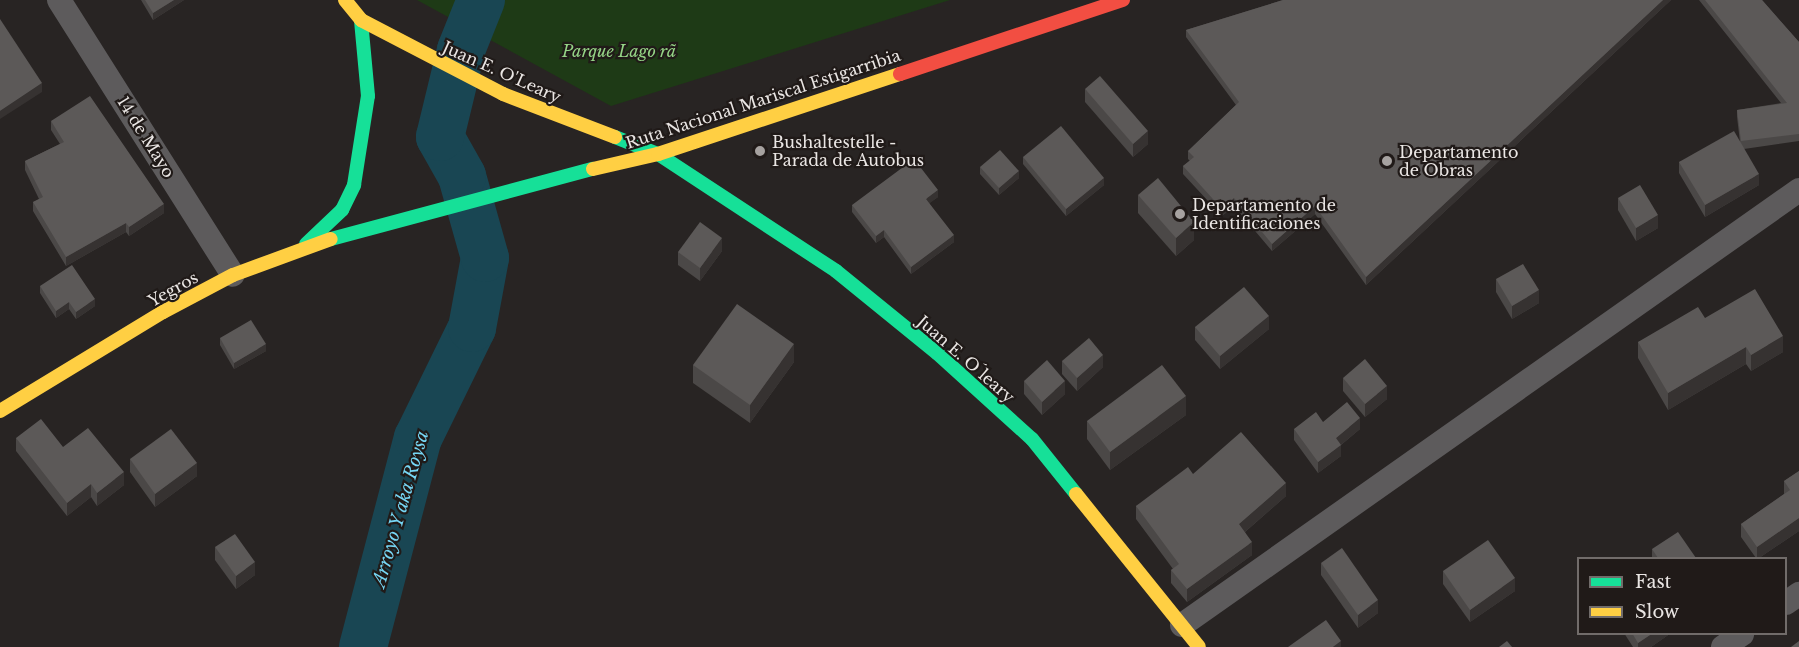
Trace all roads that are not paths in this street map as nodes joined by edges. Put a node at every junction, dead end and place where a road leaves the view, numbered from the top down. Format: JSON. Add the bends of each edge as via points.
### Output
{"nodes":[{"id":1,"x":59,"y":0,"type":"edge"},
{"id":2,"x":345,"y":0,"type":"edge"},
{"id":3,"x":1123,"y":0,"type":"edge"},
{"id":4,"x":361,"y":20,"type":"junction"},
{"id":5,"x":658,"y":154,"type":"junction"},
{"id":6,"x":1799,"y":190,"type":"edge"},
{"id":7,"x":376,"y":228,"type":"joint"},
{"id":8,"x":302,"y":247,"type":"junction"},
{"id":9,"x":233,"y":275,"type":"junction"},
{"id":10,"x":0,"y":411,"type":"edge"},
{"id":11,"x":1182,"y":625,"type":"junction"},
{"id":12,"x":1739,"y":635,"type":"edge"},
{"id":13,"x":1199,"y":647,"type":"edge"},
{"id":14,"x":1723,"y":647,"type":"edge"}],
"edges":[{"from":1,"to":9,"type":"street","name":"14 de Mayo"},
{"from":2,"to":4,"type":"main road","name":"Juan E. O'Leary"},
{"from":3,"to":5,"type":"main road","name":"Ruta Nacional Mariscal Estigarribia"},
{"from":4,"to":5,"type":"main road","name":"Juan E. O'Leary","via":[[503,94]]},
{"from":4,"to":8,"type":"main road","via":[[369,96],[354,185],[342,210]]},
{"from":5,"to":7,"type":"main road","name":"Ruta Nacional Mariscal Estigarribia","via":[[556,177]]},
{"from":5,"to":11,"type":"main road","name":"Juan E. O´leary","via":[[836,271],[946,361],[1032,439]]},
{"from":6,"to":11,"type":"street"},
{"from":7,"to":8,"type":"main road","name":"Yegros"},
{"from":8,"to":9,"type":"main road","name":"Yegros"},
{"from":9,"to":10,"type":"main road","name":"Yegros"},
{"from":11,"to":13,"type":"main road","name":"Juan E. O´leary"},
{"from":12,"to":14,"type":"street"}]}
